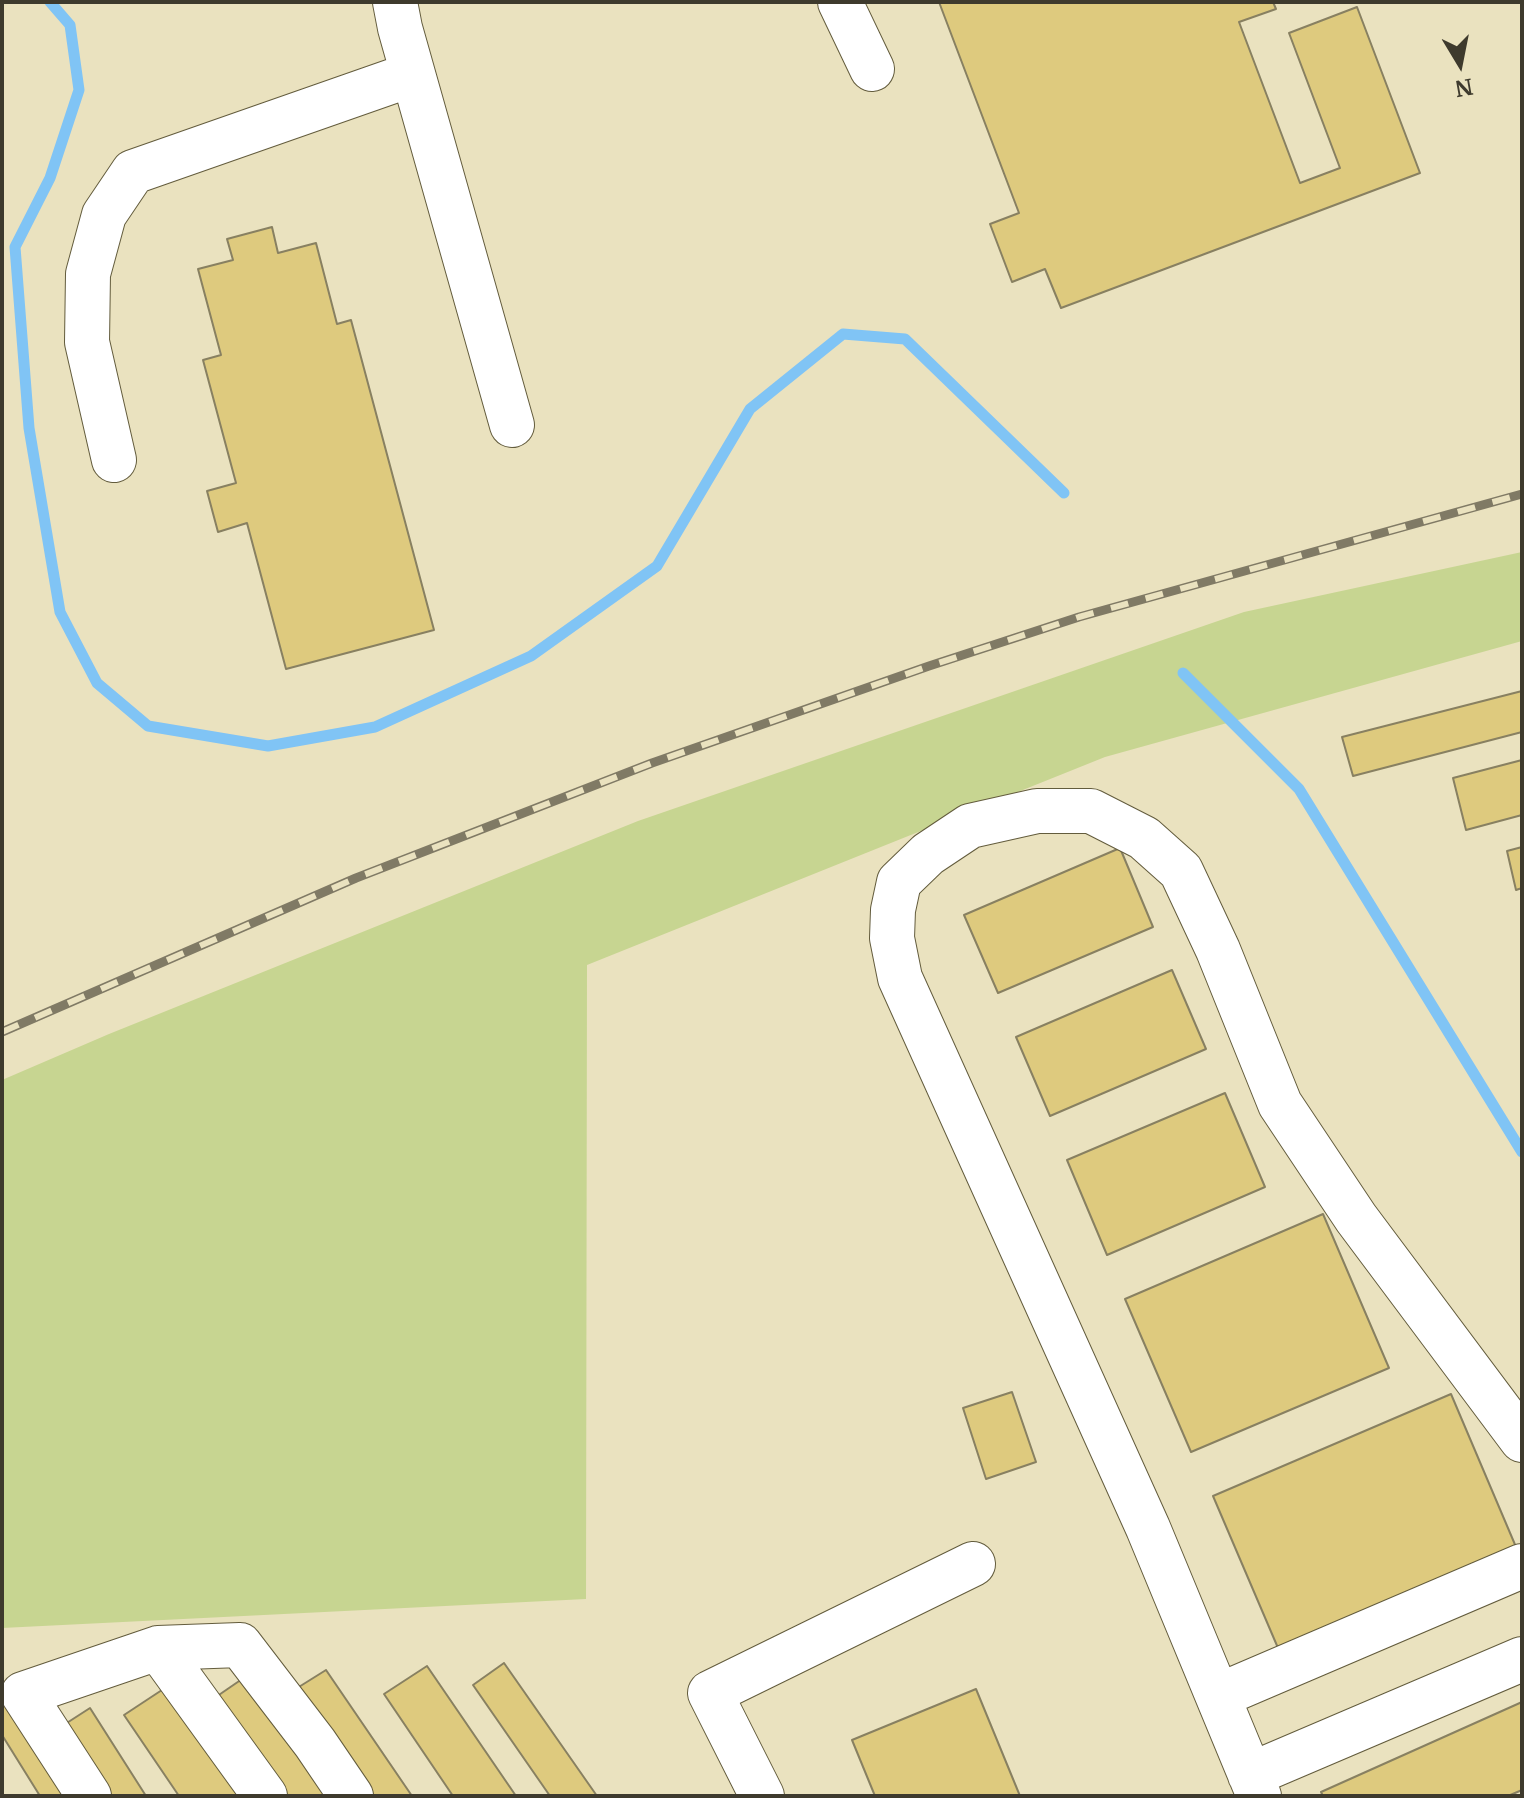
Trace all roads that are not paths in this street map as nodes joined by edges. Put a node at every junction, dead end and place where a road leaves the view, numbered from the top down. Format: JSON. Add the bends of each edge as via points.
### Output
{"nodes":[{"id":1,"x":395,"y":2,"type":"edge"},
{"id":2,"x":840,"y":2,"type":"edge"},
{"id":3,"x":872,"y":69,"type":"dead end"},
{"id":4,"x":413,"y":74,"type":"junction"},
{"id":5,"x":512,"y":425,"type":"dead end"},
{"id":6,"x":114,"y":460,"type":"dead end"},
{"id":7,"x":1522,"y":1440,"type":"edge"},
{"id":8,"x":973,"y":1564,"type":"dead end"},
{"id":9,"x":1522,"y":1566,"type":"edge"},
{"id":10,"x":158,"y":1648,"type":"junction"},
{"id":11,"x":1522,"y":1659,"type":"edge"},
{"id":12,"x":1218,"y":1696,"type":"junction"},
{"id":13,"x":1255,"y":1785,"type":"edge"},
{"id":14,"x":89,"y":1796,"type":"edge"},
{"id":15,"x":265,"y":1796,"type":"edge"},
{"id":16,"x":351,"y":1796,"type":"edge"},
{"id":17,"x":762,"y":1796,"type":"edge"}],
"edges":[{"from":1,"to":4,"type":"lane"},
{"from":2,"to":3,"type":"lane"},
{"from":4,"to":5,"type":"lane"},
{"from":4,"to":6,"type":"lane","via":[[133,172],[104,215],[88,274],[87,342]]},
{"from":7,"to":12,"type":"lane","via":[[1356,1218],[1280,1104],[1181,871],[1144,838],[1091,811],[1037,811],[970,826],[928,854],[899,882],[892,938],[900,978]]},
{"from":8,"to":17,"type":"lane","via":[[710,1693]]},
{"from":9,"to":12,"type":"lane"},
{"from":10,"to":14,"type":"lane","via":[[23,1694]]},
{"from":10,"to":15,"type":"lane"},
{"from":10,"to":16,"type":"lane","via":[[240,1645]]},
{"from":11,"to":13,"type":"lane"},
{"from":12,"to":13,"type":"lane"}]}
